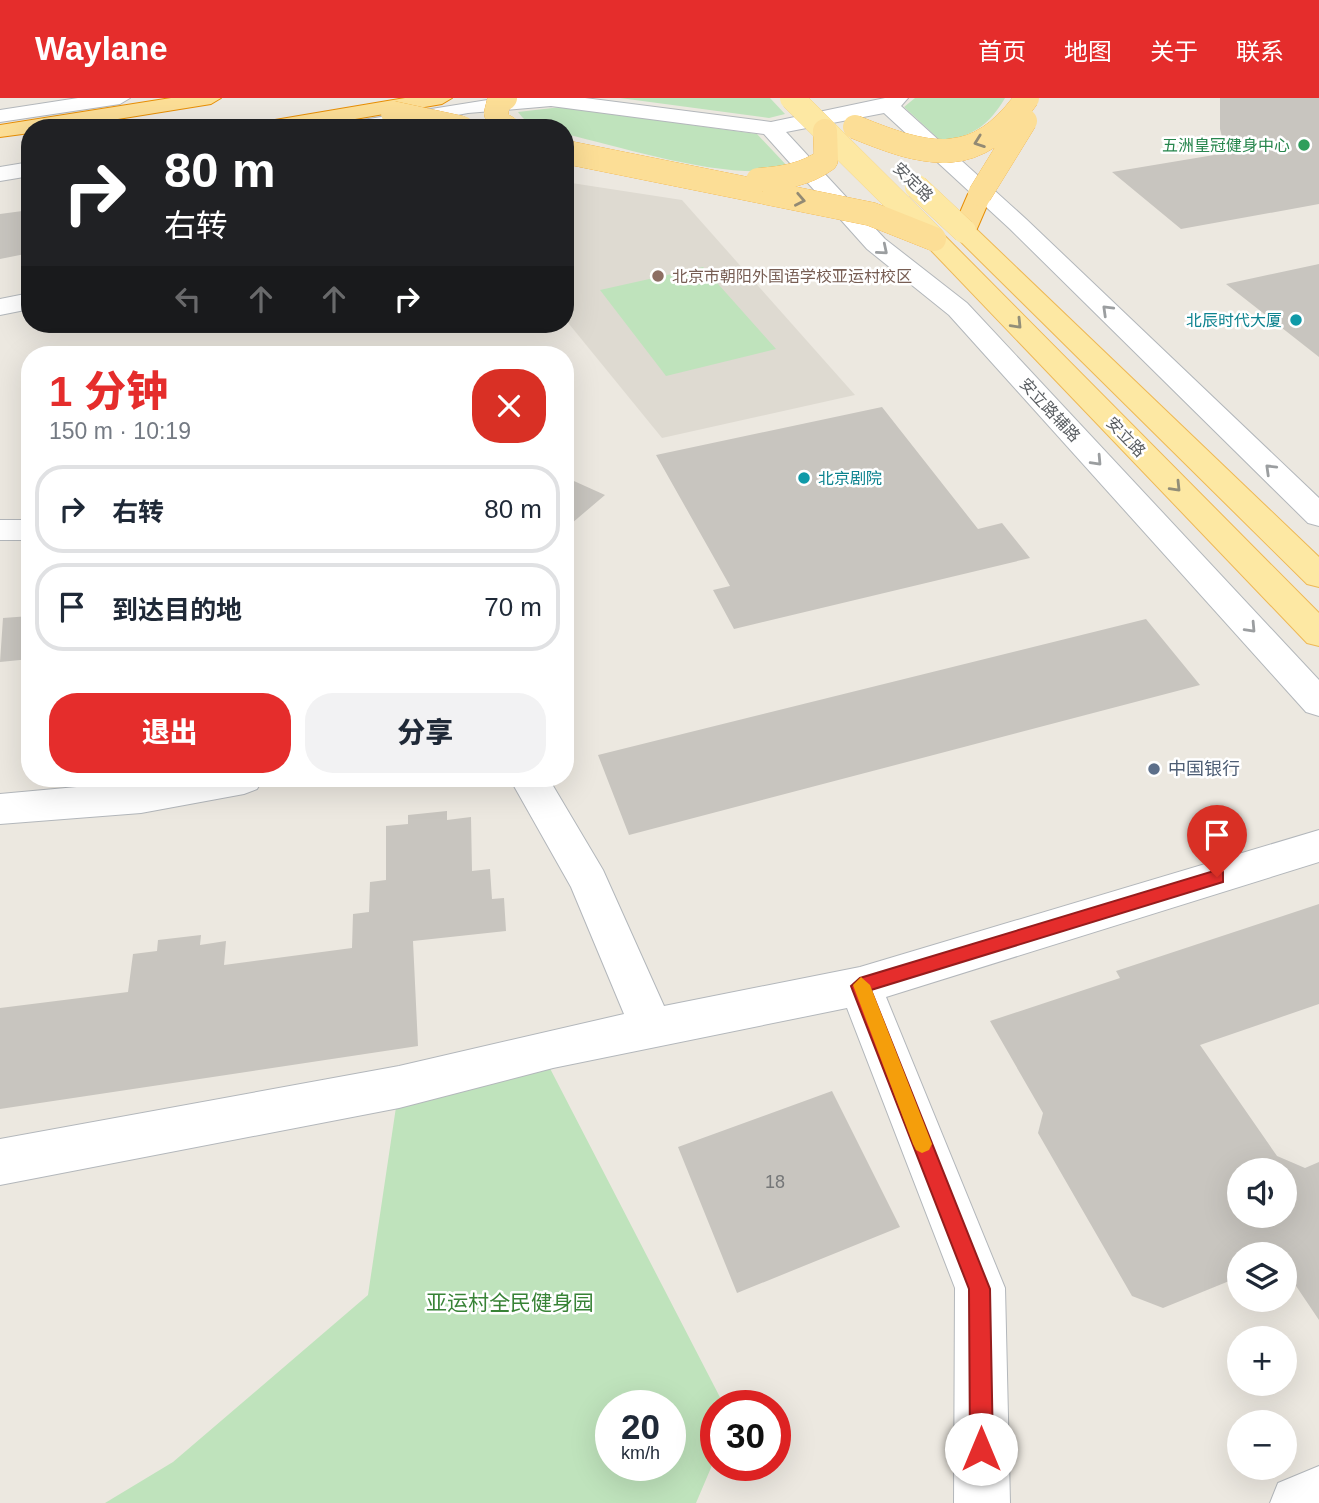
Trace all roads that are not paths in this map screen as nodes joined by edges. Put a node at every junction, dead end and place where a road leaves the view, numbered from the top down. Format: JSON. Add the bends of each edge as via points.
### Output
{"nodes":[{"id":1,"x":50,"y":98,"type":"edge"},
{"id":2,"x":120,"y":98,"type":"edge"},
{"id":3,"x":180,"y":98,"type":"edge"},
{"id":4,"x":211,"y":98,"type":"edge"},
{"id":5,"x":442,"y":98,"type":"edge"},
{"id":6,"x":505,"y":98,"type":"edge"},
{"id":7,"x":792,"y":98,"type":"edge"},
{"id":8,"x":825,"y":98,"type":"edge"},
{"id":9,"x":1027,"y":98,"type":"edge"},
{"id":10,"x":1039,"y":98,"type":"edge"},
{"id":11,"x":548,"y":99,"type":"edge"},
{"id":12,"x":893,"y":102,"type":"edge"},
{"id":13,"x":0,"y":106,"type":"edge"},
{"id":14,"x":141,"y":108,"type":"junction"},
{"id":15,"x":354,"y":112,"type":"edge"},
{"id":16,"x":0,"y":116,"type":"edge"},
{"id":17,"x":74,"y":119,"type":"edge"},
{"id":18,"x":276,"y":119,"type":"edge"},
{"id":19,"x":315,"y":119,"type":"edge"},
{"id":20,"x":421,"y":119,"type":"edge"},
{"id":21,"x":498,"y":119,"type":"edge"},
{"id":22,"x":855,"y":127,"type":"junction"},
{"id":23,"x":21,"y":128,"type":"edge"},
{"id":24,"x":771,"y":128,"type":"junction"},
{"id":25,"x":0,"y":131,"type":"edge"},
{"id":26,"x":825,"y":131,"type":"junction"},
{"id":27,"x":574,"y":146,"type":"edge"},
{"id":28,"x":21,"y":151,"type":"edge"},
{"id":29,"x":0,"y":154,"type":"edge"},
{"id":30,"x":574,"y":154,"type":"edge"},
{"id":31,"x":21,"y":170,"type":"edge"},
{"id":32,"x":0,"y":174,"type":"edge"},
{"id":33,"x":21,"y":184,"type":"edge"},
{"id":34,"x":0,"y":188,"type":"edge"},
{"id":35,"x":964,"y":231,"type":"junction"},
{"id":36,"x":934,"y":239,"type":"junction"},
{"id":37,"x":999,"y":267,"type":"joint"},
{"id":38,"x":21,"y":303,"type":"edge"},
{"id":39,"x":0,"y":307,"type":"edge"},
{"id":40,"x":1319,"y":516,"type":"edge"},
{"id":41,"x":0,"y":530,"type":"edge"},
{"id":42,"x":21,"y":530,"type":"edge"},
{"id":43,"x":1319,"y":576,"type":"edge"},
{"id":44,"x":1319,"y":634,"type":"edge"},
{"id":45,"x":1319,"y":703,"type":"edge"},
{"id":46,"x":201,"y":787,"type":"edge"},
{"id":47,"x":535,"y":787,"type":"edge"},
{"id":48,"x":0,"y":809,"type":"edge"},
{"id":49,"x":1319,"y":846,"type":"edge"},
{"id":50,"x":860,"y":986,"type":"junction"},
{"id":51,"x":652,"y":1028,"type":"junction"},
{"id":52,"x":0,"y":1162,"type":"edge"},
{"id":53,"x":1319,"y":1493,"type":"edge"},
{"id":54,"x":982,"y":1503,"type":"edge"},
{"id":55,"x":1298,"y":1503,"type":"edge"}],
"edges":[{"from":1,"to":13,"type":"street"},
{"from":2,"to":16,"type":"street"},
{"from":3,"to":14,"type":"highway"},
{"from":4,"to":14,"type":"highway"},
{"from":5,"to":15,"type":"highway"},
{"from":6,"to":21,"type":"highway","bridge":true,"via":[[499,101]]},
{"from":7,"to":26,"type":"main road","name":"安定路","bridge":true},
{"from":8,"to":22,"type":"main road","name":"安定路"},
{"from":9,"to":22,"type":"highway","one_way":true,"bridge":true,"via":[[1000,134],[952,150],[910,149]]},
{"from":10,"to":35,"type":"highway","bridge":true,"via":[[980,194]]},
{"from":11,"to":15,"type":"street"},
{"from":11,"to":24,"type":"street"},
{"from":12,"to":24,"type":"street"},
{"from":40,"to":12,"type":"street","one_way":true},
{"from":14,"to":17,"type":"highway"},
{"from":15,"to":18,"type":"highway"},
{"from":15,"to":19,"type":"highway"},
{"from":15,"to":20,"type":"highway","bridge":true},
{"from":22,"to":35,"type":"main road","name":"安定路","bridge":true},
{"from":23,"to":25,"type":"highway"},
{"from":24,"to":45,"type":"street","name":"安立路辅路","one_way":true,"via":[[876,244],[958,309]]},
{"from":26,"to":27,"type":"highway","bridge":true,"via":[[826,160],[813,171],[758,180],[739,181]]},
{"from":26,"to":36,"type":"main road","name":"安定路","bridge":true},
{"from":28,"to":29,"type":"highway"},
{"from":30,"to":36,"type":"highway","one_way":true,"bridge":true,"via":[[871,214]]},
{"from":31,"to":32,"type":"street"},
{"from":33,"to":34,"type":"street"},
{"from":35,"to":37,"type":"main road","name":"安定路"},
{"from":36,"to":44,"type":"main road","name":"安立路","one_way":true},
{"from":37,"to":43,"type":"main road","name":"安立路"},
{"from":38,"to":39,"type":"street"},
{"from":41,"to":42,"type":"street"},
{"from":46,"to":48,"type":"street","via":[[142,798]]},
{"from":47,"to":51,"type":"street","via":[[589,882]]},
{"from":49,"to":50,"type":"street"},
{"from":50,"to":51,"type":"street"},
{"from":50,"to":54,"type":"street","via":[[980,1289]]},
{"from":51,"to":52,"type":"street","via":[[399,1087]]},
{"from":53,"to":55,"type":"street"}]}
